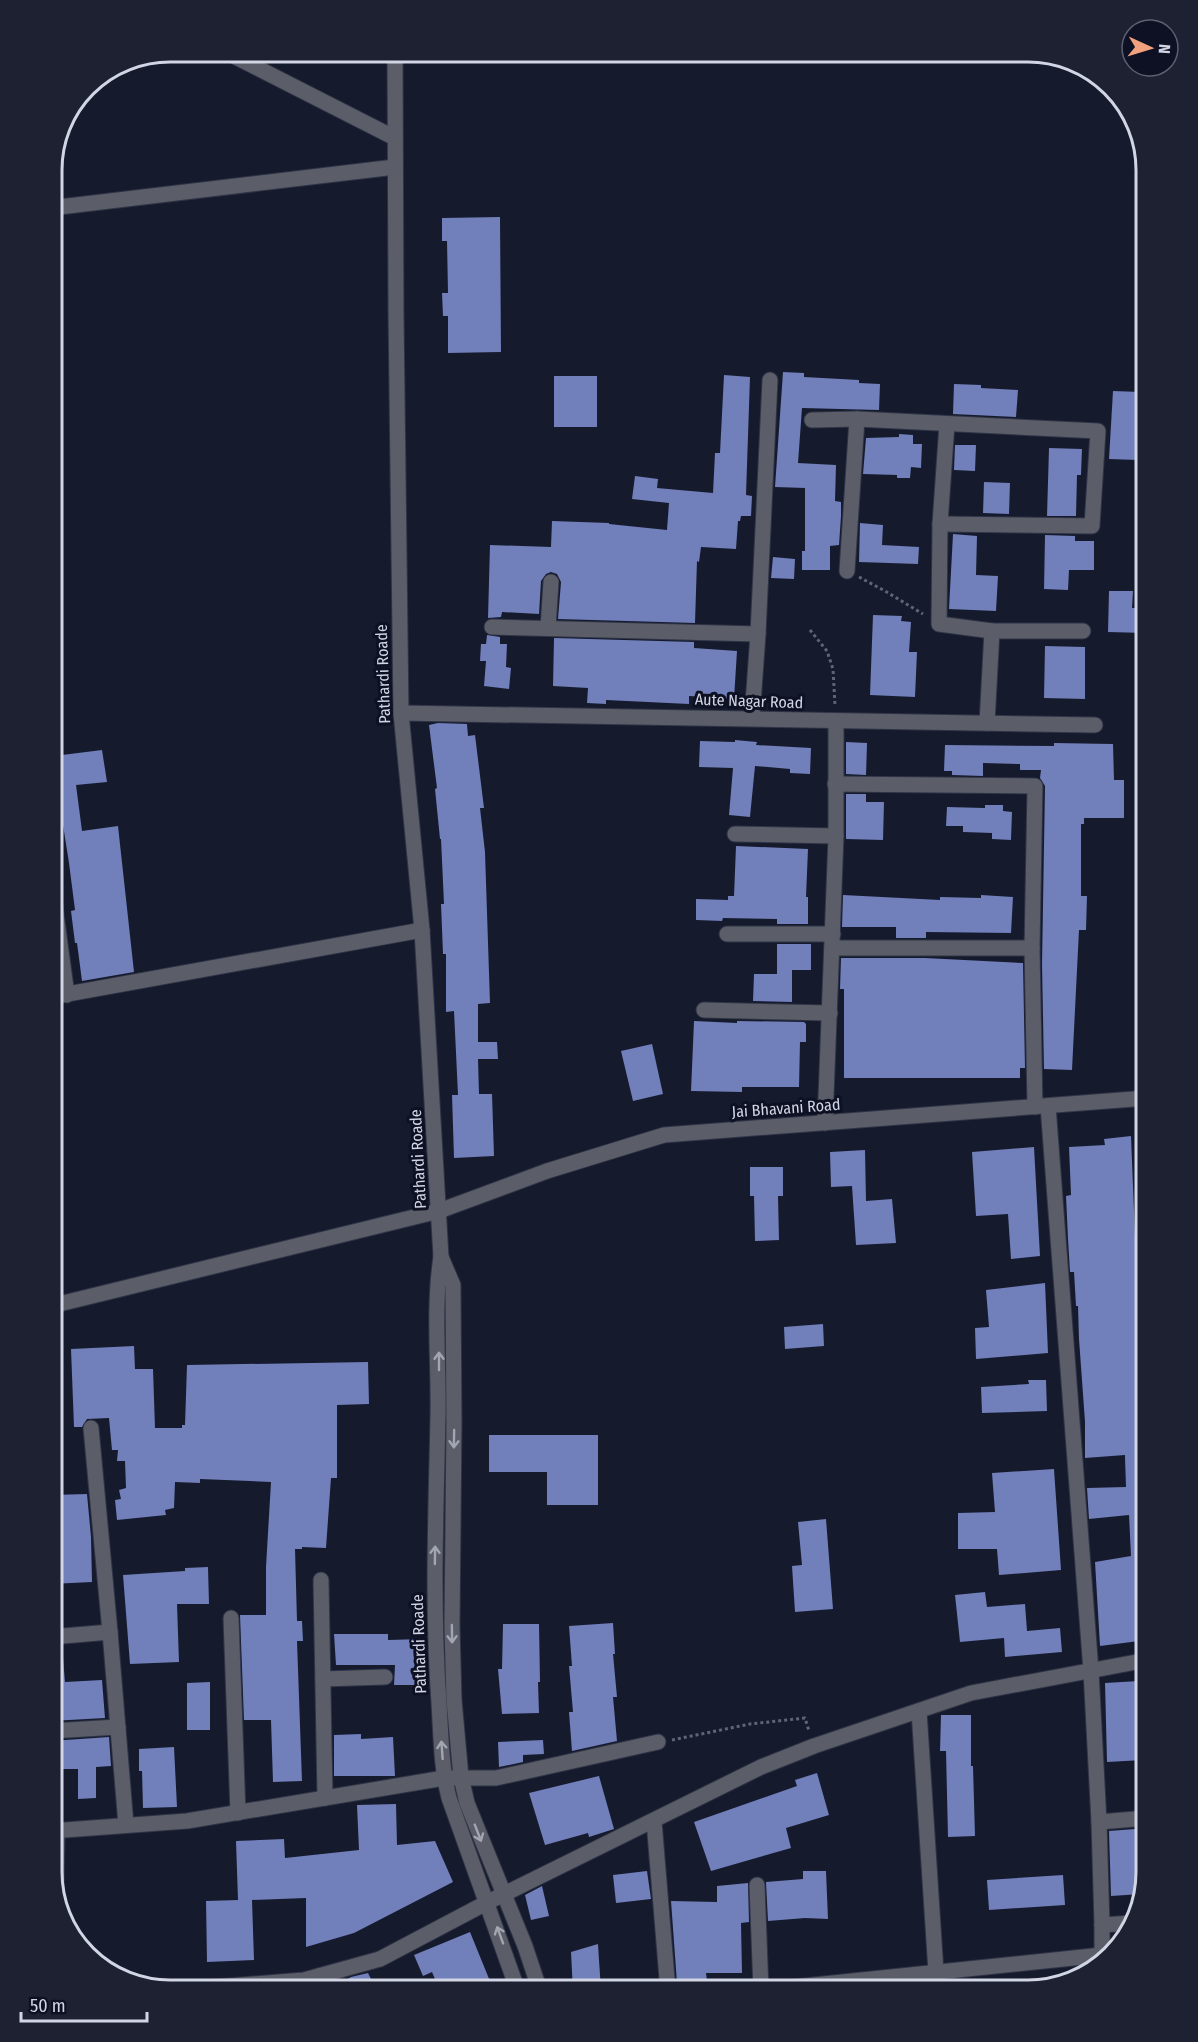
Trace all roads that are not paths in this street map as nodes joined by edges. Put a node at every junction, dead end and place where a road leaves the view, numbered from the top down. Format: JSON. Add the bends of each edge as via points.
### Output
{"nodes":[{"id":1,"x":246,"y":62,"type":"edge"},
{"id":2,"x":395,"y":62,"type":"edge"},
{"id":3,"x":395,"y":138,"type":"junction"},
{"id":4,"x":395,"y":167,"type":"junction"},
{"id":5,"x":62,"y":207,"type":"edge"},
{"id":6,"x":770,"y":380,"type":"dead end"},
{"id":7,"x":857,"y":419,"type":"junction"},
{"id":8,"x":812,"y":420,"type":"dead end"},
{"id":9,"x":947,"y":424,"type":"junction"},
{"id":10,"x":940,"y":524,"type":"junction"},
{"id":11,"x":847,"y":571,"type":"road end"},
{"id":12,"x":551,"y":582,"type":"dead end"},
{"id":13,"x":492,"y":627,"type":"dead end"},
{"id":14,"x":548,"y":628,"type":"junction"},
{"id":15,"x":1083,"y":630,"type":"dead end"},
{"id":16,"x":992,"y":631,"type":"junction"},
{"id":17,"x":758,"y":634,"type":"junction"},
{"id":18,"x":401,"y":713,"type":"junction"},
{"id":19,"x":752,"y":718,"type":"junction"},
{"id":20,"x":836,"y":722,"type":"junction"},
{"id":21,"x":987,"y":723,"type":"junction"},
{"id":22,"x":1095,"y":725,"type":"dead end"},
{"id":23,"x":835,"y":784,"type":"junction"},
{"id":24,"x":735,"y":834,"type":"dead end"},
{"id":25,"x":836,"y":836,"type":"junction"},
{"id":26,"x":422,"y":930,"type":"junction"},
{"id":27,"x":727,"y":934,"type":"dead end"},
{"id":28,"x":832,"y":941,"type":"junction"},
{"id":29,"x":1032,"y":948,"type":"junction"},
{"id":30,"x":62,"y":953,"type":"edge"},
{"id":31,"x":68,"y":995,"type":"junction"},
{"id":32,"x":62,"y":996,"type":"edge"},
{"id":33,"x":704,"y":1010,"type":"dead end"},
{"id":34,"x":830,"y":1013,"type":"junction"},
{"id":35,"x":1136,"y":1100,"type":"edge"},
{"id":36,"x":1042,"y":1107,"type":"junction"},
{"id":37,"x":825,"y":1123,"type":"junction"},
{"id":38,"x":439,"y":1211,"type":"junction"},
{"id":39,"x":441,"y":1257,"type":"junction"},
{"id":40,"x":62,"y":1303,"type":"edge"},
{"id":41,"x":91,"y":1428,"type":"dead end"},
{"id":42,"x":321,"y":1580,"type":"dead end"},
{"id":43,"x":231,"y":1618,"type":"dead end"},
{"id":44,"x":110,"y":1632,"type":"junction"},
{"id":45,"x":62,"y":1636,"type":"edge"},
{"id":46,"x":1136,"y":1662,"type":"edge"},
{"id":47,"x":1091,"y":1671,"type":"junction"},
{"id":48,"x":386,"y":1677,"type":"dead end"},
{"id":49,"x":323,"y":1678,"type":"junction"},
{"id":50,"x":919,"y":1711,"type":"junction"},
{"id":51,"x":118,"y":1727,"type":"junction"},
{"id":52,"x":62,"y":1730,"type":"edge"},
{"id":53,"x":658,"y":1742,"type":"road end"},
{"id":54,"x":461,"y":1777,"type":"junction"},
{"id":55,"x":444,"y":1778,"type":"junction"},
{"id":56,"x":325,"y":1798,"type":"junction"},
{"id":57,"x":238,"y":1813,"type":"junction"},
{"id":58,"x":1136,"y":1819,"type":"edge"},
{"id":59,"x":654,"y":1821,"type":"junction"},
{"id":60,"x":1099,"y":1822,"type":"junction"},
{"id":61,"x":126,"y":1826,"type":"junction"},
{"id":62,"x":62,"y":1830,"type":"edge"},
{"id":63,"x":757,"y":1885,"type":"dead end"},
{"id":64,"x":504,"y":1894,"type":"junction"},
{"id":65,"x":488,"y":1902,"type":"junction"},
{"id":66,"x":1124,"y":1924,"type":"edge"},
{"id":67,"x":1102,"y":1925,"type":"junction"},
{"id":68,"x":1102,"y":1951,"type":"edge"},
{"id":69,"x":1093,"y":1959,"type":"edge"},
{"id":70,"x":936,"y":1972,"type":"junction"},
{"id":71,"x":319,"y":1976,"type":"junction"},
{"id":72,"x":304,"y":1980,"type":"edge"},
{"id":73,"x":321,"y":1980,"type":"edge"},
{"id":74,"x":514,"y":1980,"type":"edge"},
{"id":75,"x":536,"y":1980,"type":"edge"},
{"id":76,"x":667,"y":1980,"type":"edge"},
{"id":77,"x":761,"y":1980,"type":"edge"},
{"id":78,"x":858,"y":1980,"type":"edge"}],
"edges":[{"from":1,"to":3,"type":"street"},
{"from":2,"to":3,"type":"street","name":"Pathardi Roade"},
{"from":3,"to":4,"type":"street","name":"Pathardi Roade"},
{"from":4,"to":5,"type":"street"},
{"from":4,"to":18,"type":"street","name":"Pathardi Roade"},
{"from":6,"to":17,"type":"street"},
{"from":7,"to":8,"type":"street"},
{"from":7,"to":9,"type":"street"},
{"from":7,"to":11,"type":"street"},
{"from":9,"to":10,"type":"street"},
{"from":9,"to":10,"type":"street","via":[[1098,431],[1092,526]]},
{"from":10,"to":16,"type":"street","via":[[939,624]]},
{"from":12,"to":14,"type":"street"},
{"from":13,"to":14,"type":"street"},
{"from":14,"to":17,"type":"street"},
{"from":15,"to":16,"type":"street"},
{"from":16,"to":21,"type":"street"},
{"from":17,"to":19,"type":"street"},
{"from":18,"to":19,"type":"street","name":"Aute Nagar Road"},
{"from":18,"to":26,"type":"street","name":"Pathardi Roade"},
{"from":19,"to":20,"type":"street","name":"Aute Nagar Road"},
{"from":20,"to":21,"type":"street","name":"Aute Nagar Road"},
{"from":20,"to":23,"type":"street"},
{"from":21,"to":22,"type":"street","name":"Aute Nagar Road"},
{"from":23,"to":25,"type":"street"},
{"from":23,"to":29,"type":"street","via":[[1035,786]]},
{"from":24,"to":25,"type":"street"},
{"from":25,"to":28,"type":"street"},
{"from":26,"to":31,"type":"street"},
{"from":26,"to":38,"type":"street","name":"Pathardi Roade"},
{"from":27,"to":28,"type":"street"},
{"from":28,"to":29,"type":"street"},
{"from":28,"to":34,"type":"street"},
{"from":29,"to":36,"type":"street"},
{"from":30,"to":31,"type":"street"},
{"from":31,"to":32,"type":"street"},
{"from":33,"to":34,"type":"street"},
{"from":34,"to":37,"type":"street"},
{"from":35,"to":36,"type":"street","name":"Jai Bhavani Road"},
{"from":36,"to":37,"type":"street","name":"Jai Bhavani Road"},
{"from":36,"to":47,"type":"street"},
{"from":37,"to":38,"type":"street","name":"Jai Bhavani Road","via":[[664,1135],[547,1171]]},
{"from":38,"to":39,"type":"street","name":"Pathardi Roade"},
{"from":38,"to":40,"type":"street","name":"Jai Bhavani Road"},
{"from":39,"to":54,"type":"street","one_way":true,"via":[[453,1285],[452,1626]]},
{"from":55,"to":39,"type":"street","name":"Pathardi Roade","one_way":true,"via":[[435,1605],[437,1287]]},
{"from":41,"to":44,"type":"street"},
{"from":42,"to":49,"type":"street"},
{"from":43,"to":57,"type":"street"},
{"from":44,"to":45,"type":"street"},
{"from":44,"to":51,"type":"street"},
{"from":46,"to":47,"type":"street"},
{"from":47,"to":50,"type":"street","via":[[971,1693]]},
{"from":47,"to":60,"type":"street"},
{"from":48,"to":49,"type":"street"},
{"from":49,"to":56,"type":"street"},
{"from":50,"to":59,"type":"street","via":[[761,1767]]},
{"from":50,"to":70,"type":"street"},
{"from":51,"to":52,"type":"street"},
{"from":51,"to":61,"type":"street"},
{"from":53,"to":54,"type":"street","via":[[496,1778]]},
{"from":54,"to":55,"type":"street"},
{"from":54,"to":64,"type":"street","one_way":true,"via":[[467,1803]]},
{"from":55,"to":56,"type":"street"},
{"from":55,"to":65,"type":"street","name":"Pathardi Roade","via":[[455,1818]]},
{"from":56,"to":57,"type":"street"},
{"from":57,"to":61,"type":"street"},
{"from":58,"to":60,"type":"street"},
{"from":59,"to":64,"type":"street"},
{"from":59,"to":76,"type":"street"},
{"from":60,"to":67,"type":"street"},
{"from":61,"to":62,"type":"street"},
{"from":63,"to":77,"type":"street"},
{"from":64,"to":65,"type":"street"},
{"from":64,"to":75,"type":"street"},
{"from":65,"to":71,"type":"street","via":[[380,1959]]},
{"from":74,"to":65,"type":"street","name":"Pathardi Roade","one_way":true},
{"from":66,"to":67,"type":"street"},
{"from":67,"to":68,"type":"street"},
{"from":69,"to":70,"type":"street"},
{"from":70,"to":78,"type":"street"},
{"from":71,"to":72,"type":"street"},
{"from":71,"to":73,"type":"street"}]}
